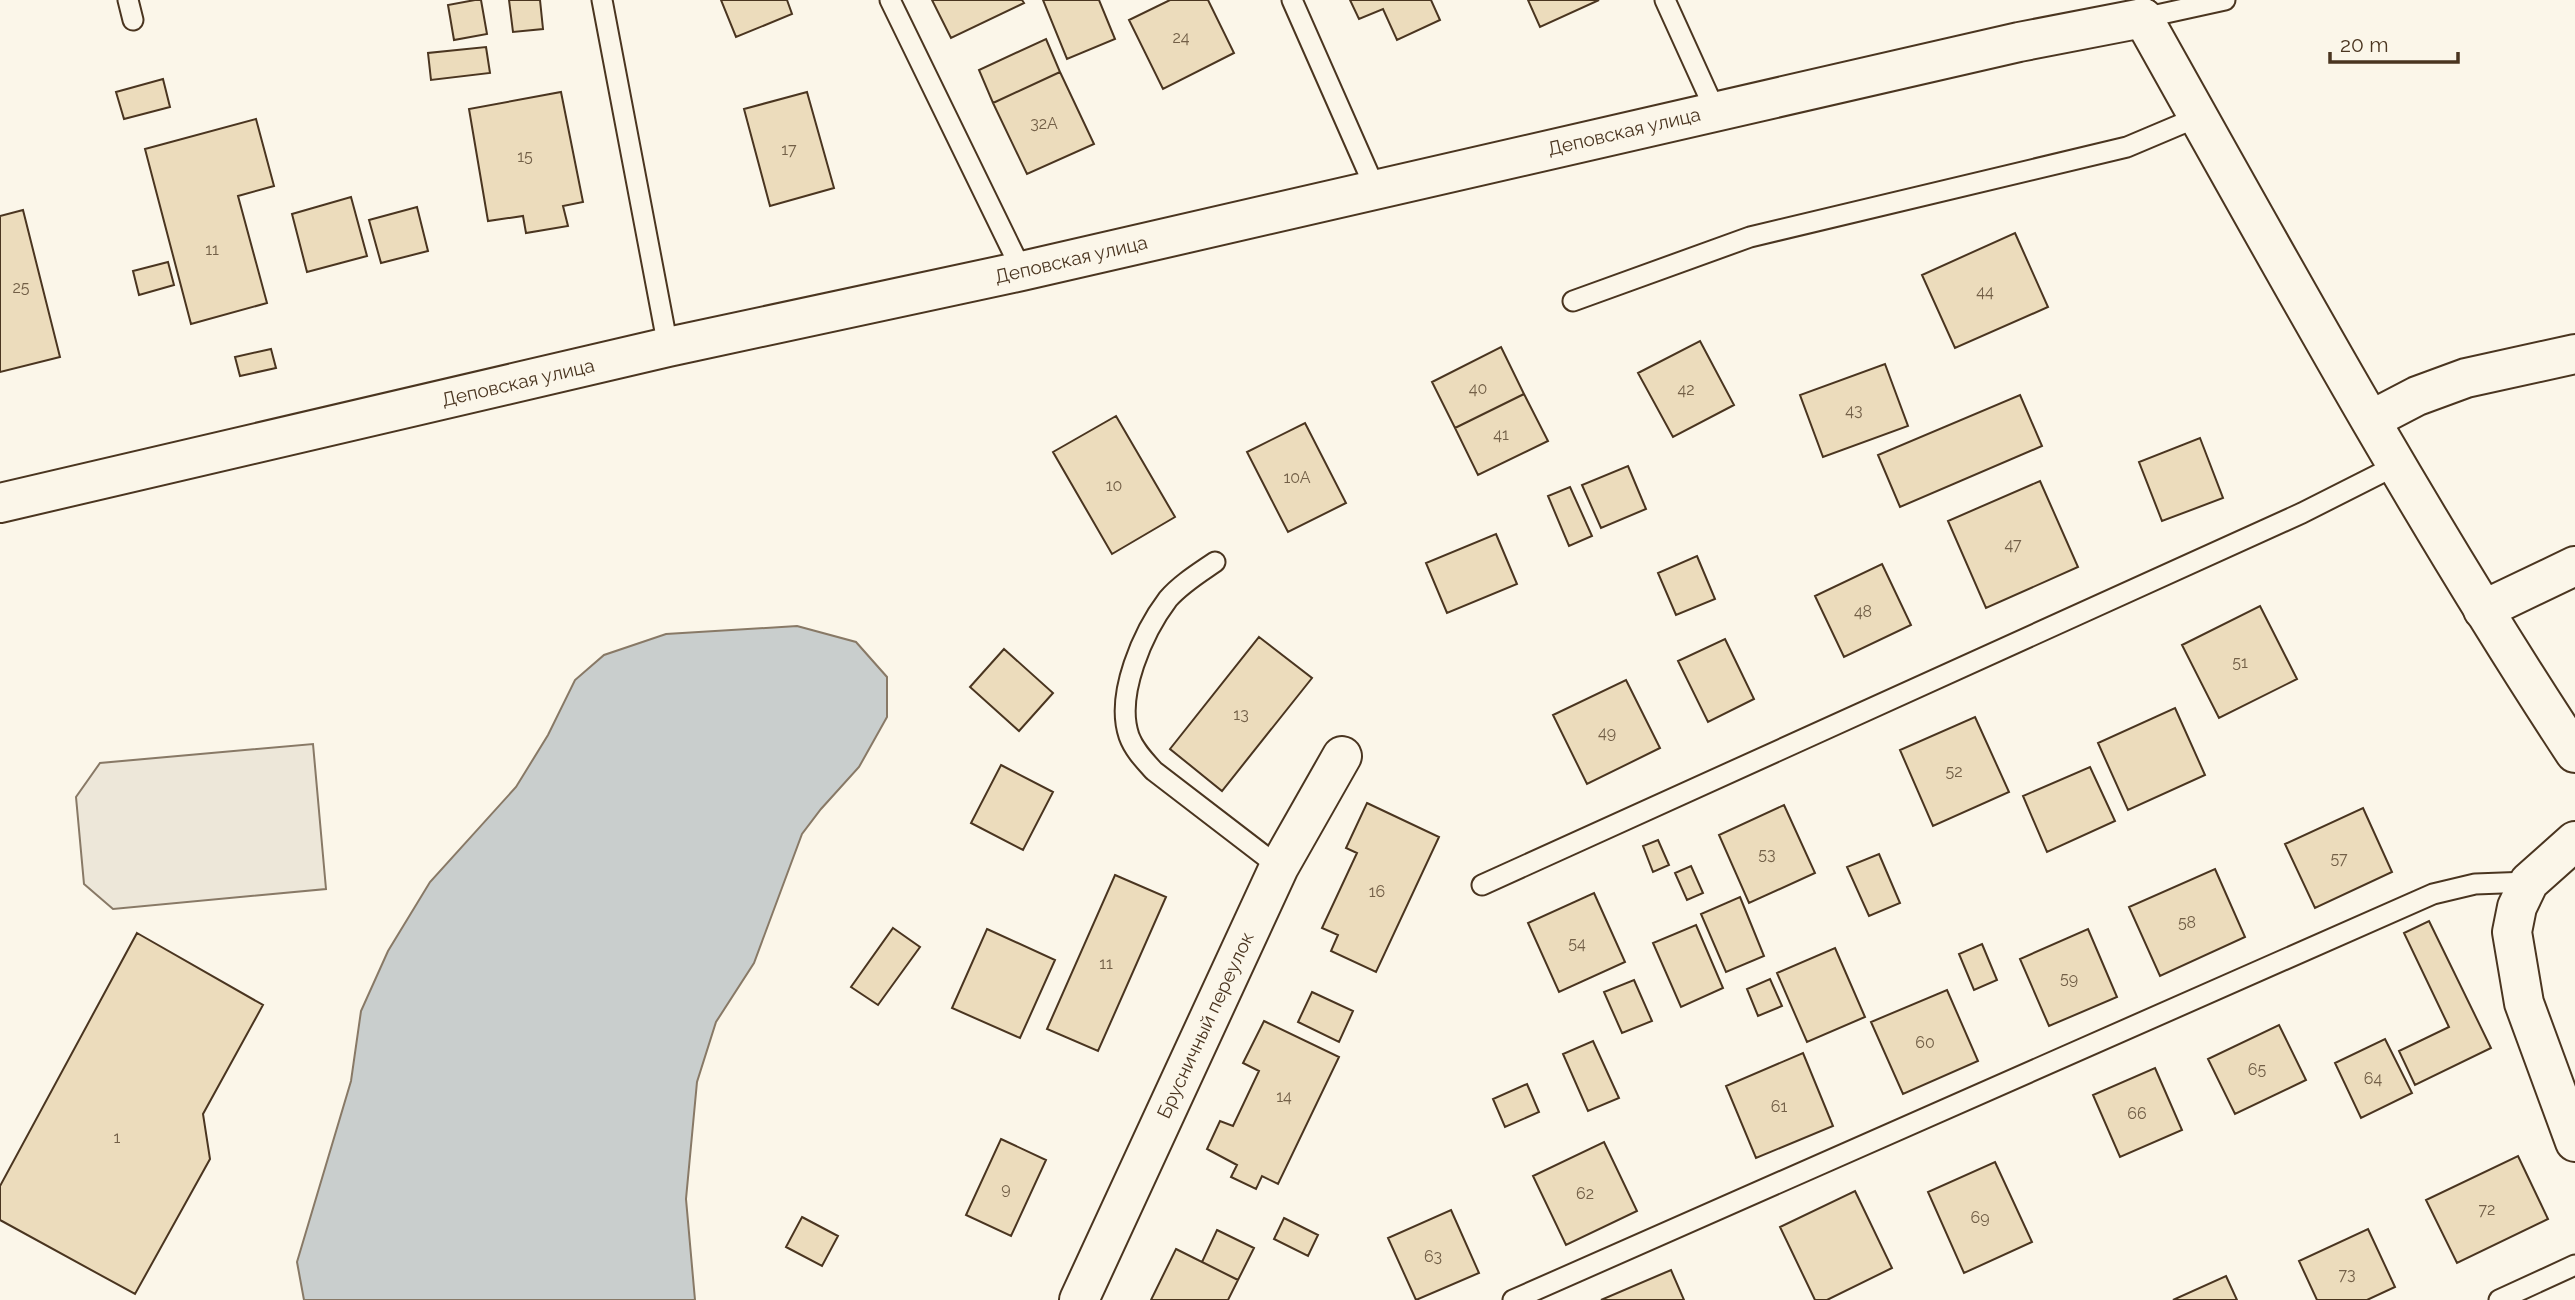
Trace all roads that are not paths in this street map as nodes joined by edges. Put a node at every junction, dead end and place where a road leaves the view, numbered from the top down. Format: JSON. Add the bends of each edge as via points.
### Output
{"nodes":[{"id":1,"x":128,"y":0,"type":"edge"},
{"id":2,"x":602,"y":0,"type":"edge"},
{"id":3,"x":890,"y":0,"type":"edge"},
{"id":4,"x":1292,"y":0,"type":"edge"},
{"id":5,"x":1665,"y":0,"type":"edge"},
{"id":6,"x":2225,"y":0,"type":"edge"},
{"id":7,"x":2143,"y":18,"type":"junction"},
{"id":8,"x":133,"y":20,"type":"dead end"},
{"id":9,"x":1715,"y":110,"type":"junction"},
{"id":10,"x":2198,"y":117,"type":"junction"},
{"id":11,"x":1374,"y":188,"type":"junction"},
{"id":12,"x":1022,"y":271,"type":"junction"},
{"id":13,"x":1573,"y":301,"type":"dead end"},
{"id":14,"x":668,"y":346,"type":"junction"},
{"id":15,"x":2575,"y":354,"type":"edge"},
{"id":16,"x":2371,"y":420,"type":"junction"},
{"id":17,"x":2397,"y":465,"type":"junction"},
{"id":18,"x":0,"y":503,"type":"edge"},
{"id":19,"x":1215,"y":562,"type":"dead end"},
{"id":20,"x":2575,"y":566,"type":"edge"},
{"id":21,"x":2483,"y":610,"type":"junction"},
{"id":22,"x":2575,"y":753,"type":"edge"},
{"id":23,"x":1342,"y":756,"type":"dead end"},
{"id":24,"x":2575,"y":841,"type":"edge"},
{"id":25,"x":1279,"y":867,"type":"junction"},
{"id":26,"x":2529,"y":882,"type":"junction"},
{"id":27,"x":1482,"y":885,"type":"dead end"},
{"id":28,"x":2575,"y":1142,"type":"edge"},
{"id":29,"x":2575,"y":1265,"type":"edge"},
{"id":30,"x":1079,"y":1300,"type":"edge"},
{"id":31,"x":1513,"y":1300,"type":"edge"},
{"id":32,"x":2499,"y":1300,"type":"edge"}],
"edges":[{"from":1,"to":8,"type":"lane"},
{"from":2,"to":14,"type":"lane"},
{"from":3,"to":12,"type":"lane"},
{"from":4,"to":11,"type":"lane"},
{"from":5,"to":9,"type":"lane"},
{"from":6,"to":7,"type":"lane"},
{"from":7,"to":9,"type":"street","name":"Деповская улица"},
{"from":7,"to":10,"type":"street"},
{"from":9,"to":11,"type":"street","name":"Деповская улица"},
{"from":10,"to":13,"type":"lane","via":[[2127,147],[1750,237]]},
{"from":10,"to":16,"type":"street"},
{"from":11,"to":12,"type":"street","name":"Деповская улица"},
{"from":12,"to":14,"type":"street","name":"Деповская улица"},
{"from":14,"to":18,"type":"street","name":"Деповская улица"},
{"from":15,"to":16,"type":"street","via":[[2466,379],[2417,396]]},
{"from":16,"to":17,"type":"street"},
{"from":17,"to":21,"type":"street"},
{"from":17,"to":27,"type":"lane","via":[[2302,513]]},
{"from":19,"to":25,"type":"lane","via":[[1168,599],[1145,638],[1124,708],[1129,737],[1154,771]]},
{"from":20,"to":21,"type":"street"},
{"from":21,"to":22,"type":"street"},
{"from":23,"to":25,"type":"street","name":"Брусничный переулок"},
{"from":24,"to":26,"type":"street"},
{"from":25,"to":30,"type":"street","name":"Брусничный переулок"},
{"from":26,"to":28,"type":"street","via":[[2512,932],[2516,962],[2524,1003]]},
{"from":26,"to":31,"type":"lane","via":[[2475,884],[2433,894]]},
{"from":29,"to":32,"type":"lane"}]}
